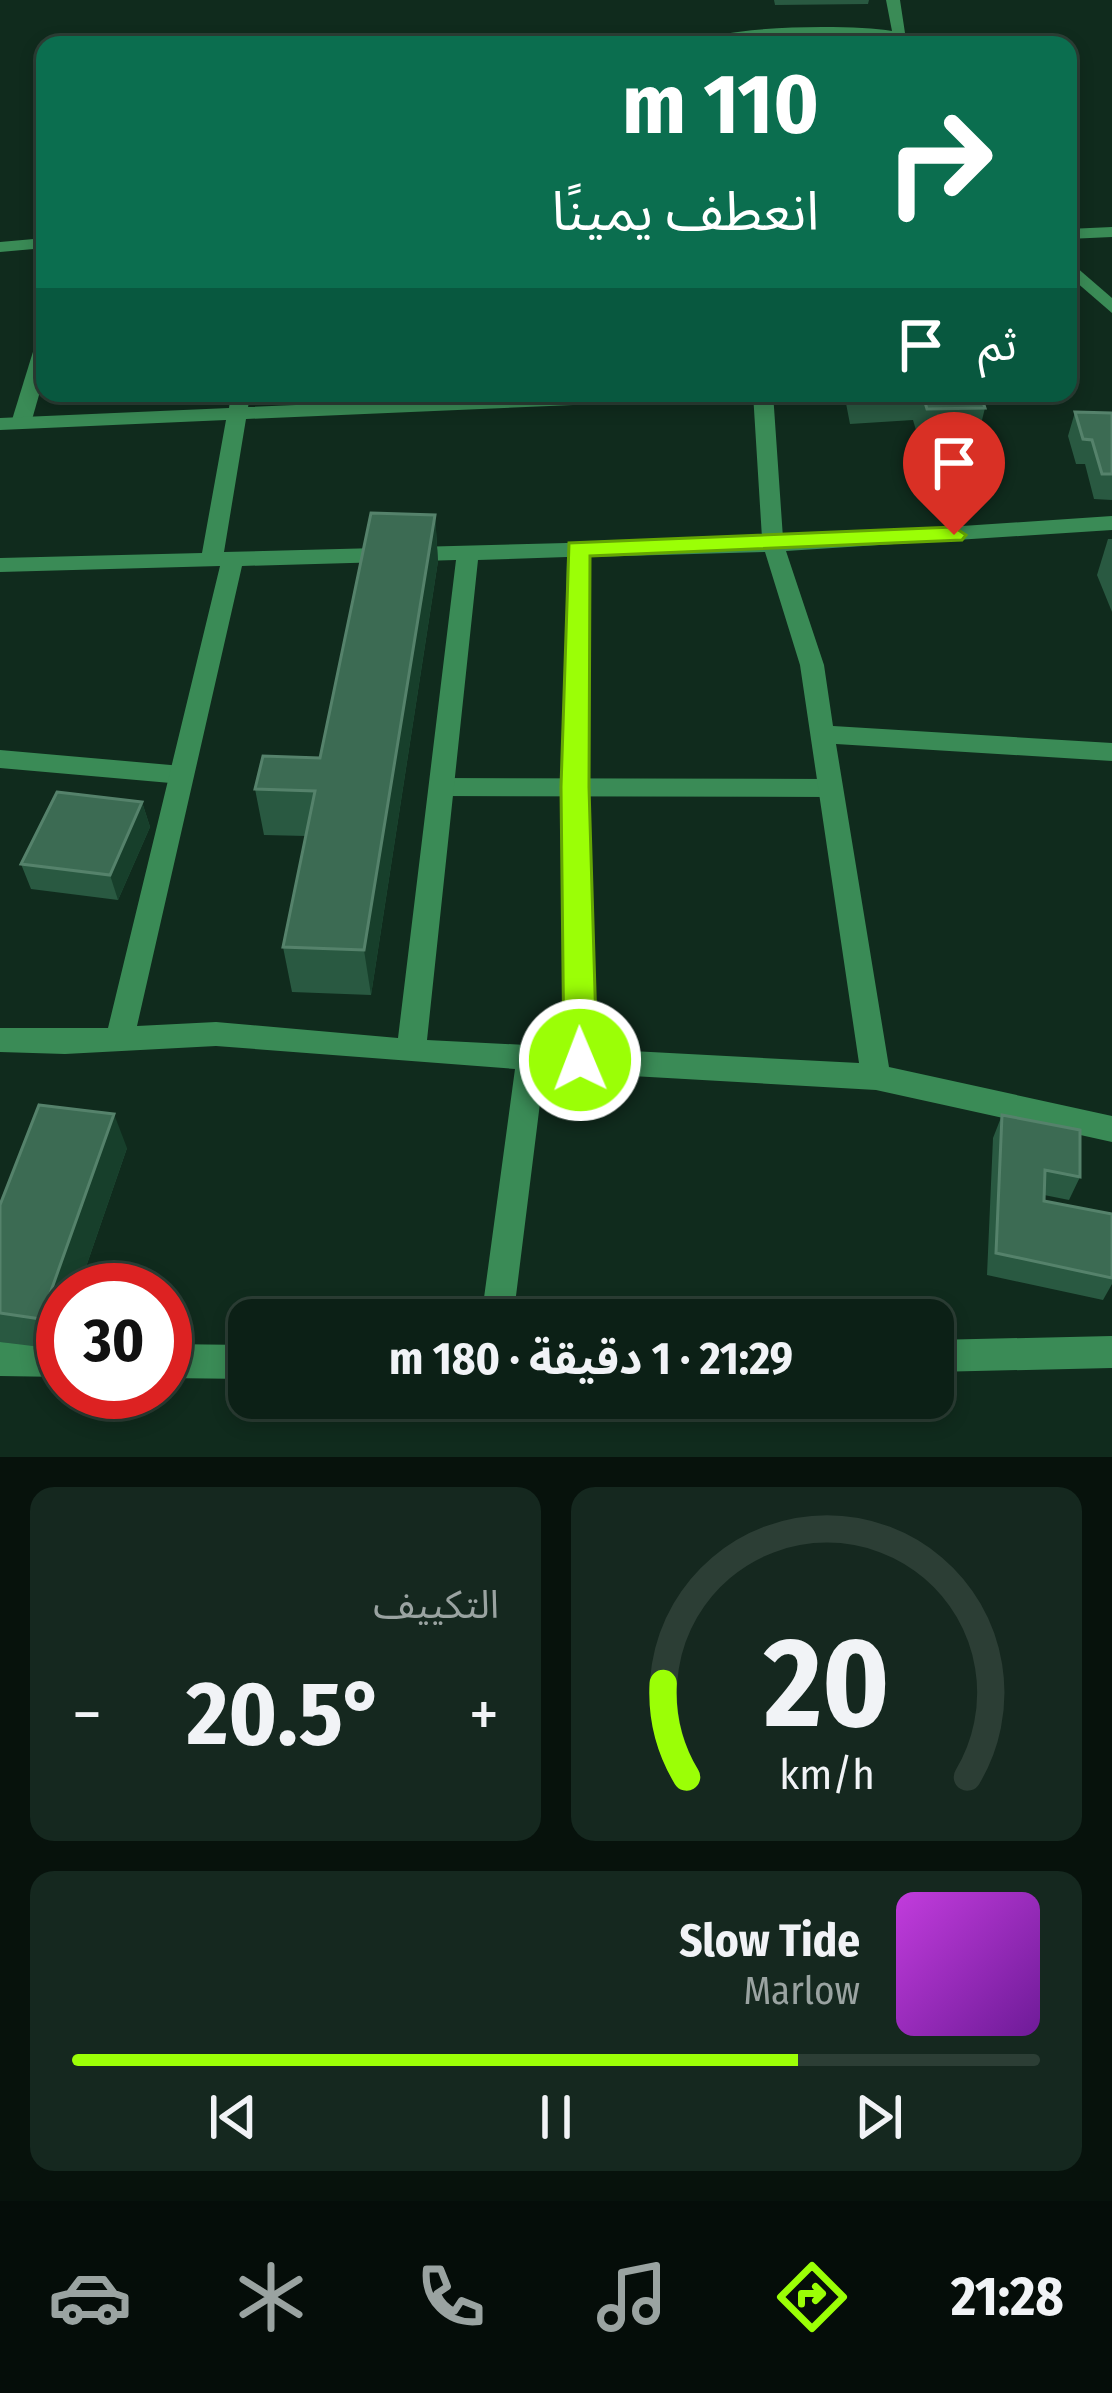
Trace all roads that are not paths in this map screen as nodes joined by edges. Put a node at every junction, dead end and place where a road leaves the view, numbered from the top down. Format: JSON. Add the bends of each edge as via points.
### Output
{"nodes":[{"id":1,"x":893,"y":0,"type":"edge"},
{"id":2,"x":899,"y":32,"type":"junction"},
{"id":3,"x":822,"y":36,"type":"edge"},
{"id":4,"x":909,"y":36,"type":"edge"},
{"id":5,"x":1112,"y":232,"type":"edge"},
{"id":6,"x":1077,"y":234,"type":"edge"},
{"id":7,"x":36,"y":244,"type":"edge"},
{"id":8,"x":0,"y":247,"type":"edge"},
{"id":9,"x":1077,"y":274,"type":"edge"},
{"id":10,"x":1112,"y":308,"type":"edge"},
{"id":11,"x":36,"y":363,"type":"edge"},
{"id":12,"x":342,"y":402,"type":"edge"},
{"id":13,"x":764,"y":402,"type":"edge"},
{"id":14,"x":240,"y":404,"type":"edge"},
{"id":15,"x":10,"y":424,"type":"edge"},
{"id":16,"x":1112,"y":523,"type":"edge"},
{"id":17,"x":773,"y":545,"type":"junction"},
{"id":18,"x":578,"y":549,"type":"junction"},
{"id":19,"x":468,"y":551,"type":"junction"},
{"id":20,"x":222,"y":557,"type":"junction"},
{"id":21,"x":2,"y":569,"type":"edge"},
{"id":22,"x":822,"y":734,"type":"junction"},
{"id":23,"x":1112,"y":752,"type":"edge"},
{"id":24,"x":0,"y":759,"type":"edge"},
{"id":25,"x":182,"y":775,"type":"junction"},
{"id":26,"x":441,"y":787,"type":"junction"},
{"id":27,"x":575,"y":787,"type":"junction"},
{"id":28,"x":830,"y":788,"type":"junction"},
{"id":29,"x":120,"y":1037,"type":"junction"},
{"id":30,"x":0,"y":1040,"type":"edge"},
{"id":31,"x":411,"y":1051,"type":"junction"},
{"id":32,"x":531,"y":1058,"type":"junction"},
{"id":33,"x":580,"y":1060,"type":"junction"},
{"id":34,"x":876,"y":1077,"type":"junction"},
{"id":35,"x":1112,"y":1130,"type":"edge"},
{"id":36,"x":500,"y":1299,"type":"edge"},
{"id":37,"x":1112,"y":1352,"type":"edge"},
{"id":38,"x":954,"y":1356,"type":"edge"},
{"id":39,"x":0,"y":1359,"type":"edge"},
{"id":40,"x":36,"y":1360,"type":"edge"},
{"id":41,"x":192,"y":1361,"type":"edge"},
{"id":42,"x":228,"y":1362,"type":"edge"}],
"edges":[{"from":1,"to":2,"type":"street"},
{"from":2,"to":3,"type":"street"},
{"from":2,"to":4,"type":"street"},
{"from":5,"to":6,"type":"street"},
{"from":7,"to":8,"type":"street"},
{"from":9,"to":10,"type":"street"},
{"from":11,"to":15,"type":"street"},
{"from":12,"to":14,"type":"street"},
{"from":13,"to":17,"type":"street"},
{"from":14,"to":15,"type":"street"},
{"from":14,"to":20,"type":"street"},
{"from":16,"to":17,"type":"street"},
{"from":17,"to":18,"type":"street"},
{"from":17,"to":22,"type":"street","via":[[812,665]]},
{"from":18,"to":19,"type":"street"},
{"from":18,"to":27,"type":"street"},
{"from":19,"to":20,"type":"street"},
{"from":19,"to":26,"type":"street"},
{"from":20,"to":21,"type":"street"},
{"from":20,"to":25,"type":"street"},
{"from":22,"to":23,"type":"street"},
{"from":22,"to":28,"type":"street"},
{"from":24,"to":25,"type":"street"},
{"from":25,"to":29,"type":"street"},
{"from":26,"to":27,"type":"street"},
{"from":26,"to":31,"type":"street"},
{"from":27,"to":28,"type":"street"},
{"from":27,"to":33,"type":"street"},
{"from":28,"to":34,"type":"street"},
{"from":29,"to":30,"type":"street"},
{"from":29,"to":31,"type":"street","via":[[216,1034]]},
{"from":31,"to":32,"type":"street"},
{"from":32,"to":33,"type":"street"},
{"from":32,"to":36,"type":"street"},
{"from":33,"to":34,"type":"street"},
{"from":34,"to":35,"type":"street"},
{"from":37,"to":38,"type":"street"},
{"from":39,"to":40,"type":"street"},
{"from":41,"to":42,"type":"street"}]}
